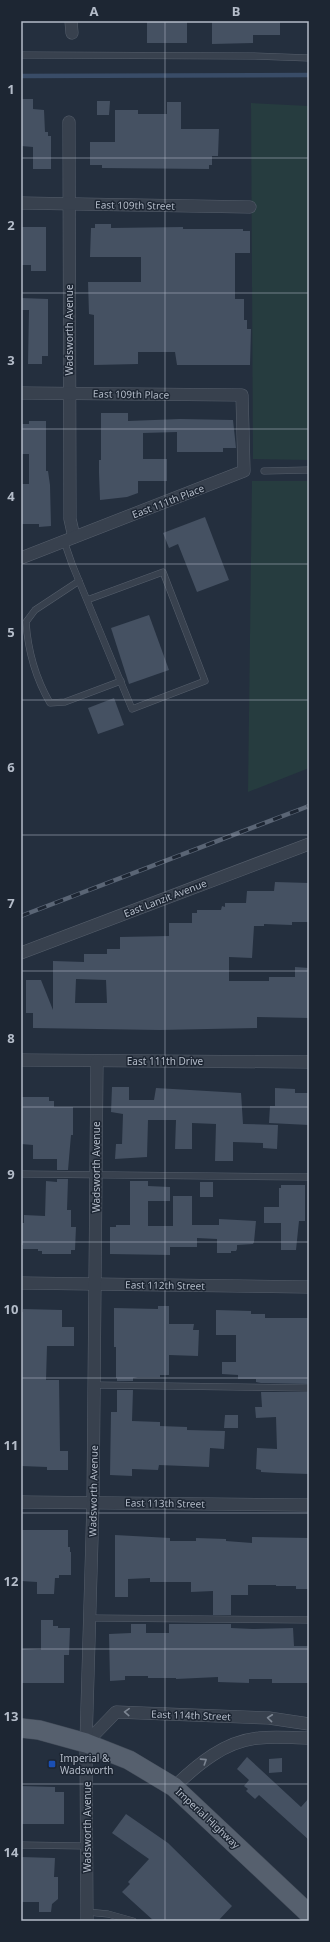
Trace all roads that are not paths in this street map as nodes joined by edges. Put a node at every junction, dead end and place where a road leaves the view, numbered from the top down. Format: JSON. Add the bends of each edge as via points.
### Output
{"nodes":[{"id":1,"x":72,"y":21,"type":"edge"},
{"id":2,"x":72,"y":33,"type":"dead end"},
{"id":3,"x":21,"y":55,"type":"edge"},
{"id":4,"x":309,"y":58,"type":"edge"},
{"id":5,"x":69,"y":122,"type":"dead end"},
{"id":6,"x":21,"y":203,"type":"edge"},
{"id":7,"x":69,"y":204,"type":"junction"},
{"id":8,"x":250,"y":207,"type":"dead end"},
{"id":9,"x":21,"y":393,"type":"edge"},
{"id":10,"x":70,"y":393,"type":"junction"},
{"id":11,"x":242,"y":395,"type":"joint"},
{"id":12,"x":309,"y":470,"type":"edge"},
{"id":13,"x":264,"y":471,"type":"dead end"},
{"id":14,"x":69,"y":539,"type":"junction"},
{"id":15,"x":21,"y":558,"type":"edge"},
{"id":16,"x":79,"y":581,"type":"junction"},
{"id":17,"x":87,"y":600,"type":"junction"},
{"id":18,"x":121,"y":681,"type":"junction"},
{"id":19,"x":309,"y":844,"type":"edge"},
{"id":20,"x":21,"y":953,"type":"edge"},
{"id":21,"x":21,"y":1060,"type":"edge"},
{"id":22,"x":97,"y":1061,"type":"junction"},
{"id":23,"x":309,"y":1062,"type":"edge"},
{"id":24,"x":21,"y":1174,"type":"edge"},
{"id":25,"x":96,"y":1174,"type":"junction"},
{"id":26,"x":309,"y":1177,"type":"edge"},
{"id":27,"x":21,"y":1283,"type":"edge"},
{"id":28,"x":96,"y":1284,"type":"junction"},
{"id":29,"x":309,"y":1287,"type":"edge"},
{"id":30,"x":95,"y":1385,"type":"junction"},
{"id":31,"x":309,"y":1388,"type":"edge"},
{"id":32,"x":21,"y":1502,"type":"edge"},
{"id":33,"x":93,"y":1503,"type":"junction"},
{"id":34,"x":309,"y":1504,"type":"edge"},
{"id":35,"x":91,"y":1618,"type":"junction"},
{"id":36,"x":309,"y":1620,"type":"edge"},
{"id":37,"x":309,"y":1724,"type":"edge"},
{"id":38,"x":21,"y":1728,"type":"edge"},
{"id":39,"x":309,"y":1738,"type":"edge"},
{"id":40,"x":86,"y":1743,"type":"junction"},
{"id":41,"x":174,"y":1787,"type":"junction"},
{"id":42,"x":21,"y":1845,"type":"edge"},
{"id":43,"x":88,"y":1846,"type":"junction"},
{"id":44,"x":309,"y":1914,"type":"edge"},
{"id":45,"x":87,"y":1916,"type":"edge"},
{"id":46,"x":133,"y":1921,"type":"edge"}],
"edges":[{"from":1,"to":2,"type":"street"},
{"from":3,"to":4,"type":"lane"},
{"from":5,"to":7,"type":"street","name":"Wadsworth Avenue"},
{"from":6,"to":7,"type":"street","name":"East 109th Street"},
{"from":7,"to":8,"type":"street","name":"East 109th Street"},
{"from":7,"to":10,"type":"street","name":"Wadsworth Avenue"},
{"from":9,"to":10,"type":"street","name":"East 109th Place"},
{"from":10,"to":11,"type":"street","name":"East 109th Place"},
{"from":10,"to":14,"type":"street","name":"Wadsworth Avenue"},
{"from":11,"to":14,"type":"street","name":"East 111th Place","via":[[244,471]]},
{"from":12,"to":13,"type":"lane"},
{"from":14,"to":15,"type":"street","name":"East 111th Place"},
{"from":14,"to":16,"type":"lane"},
{"from":16,"to":17,"type":"lane"},
{"from":16,"to":18,"type":"lane","via":[[35,610],[26,622],[28,649],[39,683],[50,703],[65,702]]},
{"from":17,"to":18,"type":"lane"},
{"from":17,"to":18,"type":"lane","via":[[163,572],[205,681],[132,709]]},
{"from":19,"to":20,"type":"street","name":"East Lanzit Avenue"},
{"from":21,"to":22,"type":"street","name":"East 111th Drive"},
{"from":22,"to":23,"type":"street","name":"East 111th Drive"},
{"from":22,"to":25,"type":"street","name":"Wadsworth Avenue"},
{"from":24,"to":25,"type":"lane"},
{"from":25,"to":26,"type":"lane"},
{"from":25,"to":28,"type":"street","name":"Wadsworth Avenue"},
{"from":27,"to":28,"type":"street","name":"East 112th Street"},
{"from":28,"to":29,"type":"street","name":"East 112th Street"},
{"from":28,"to":30,"type":"street","name":"Wadsworth Avenue"},
{"from":30,"to":31,"type":"lane"},
{"from":30,"to":33,"type":"street","name":"Wadsworth Avenue"},
{"from":32,"to":33,"type":"street","name":"East 113th Street"},
{"from":33,"to":34,"type":"street","name":"East 113th Street"},
{"from":33,"to":35,"type":"street","name":"Wadsworth Avenue"},
{"from":35,"to":36,"type":"lane"},
{"from":35,"to":40,"type":"street","name":"Wadsworth Avenue"},
{"from":37,"to":40,"type":"street","name":"East 114th Street","one_way":true,"via":[[269,1718],[116,1712]]},
{"from":38,"to":40,"type":"main road","name":"Imperial Highway","via":[[39,1730]]},
{"from":41,"to":39,"type":"street","one_way":true,"via":[[198,1764],[226,1746],[258,1738]]},
{"from":40,"to":41,"type":"main road","name":"Imperial Highway","via":[[129,1760]]},
{"from":40,"to":43,"type":"street","name":"Wadsworth Avenue"},
{"from":41,"to":44,"type":"main road","name":"Imperial Highway"},
{"from":42,"to":43,"type":"lane"},
{"from":43,"to":45,"type":"street","name":"Wadsworth Avenue"},
{"from":45,"to":46,"type":"lane","via":[[108,1914]]}]}
